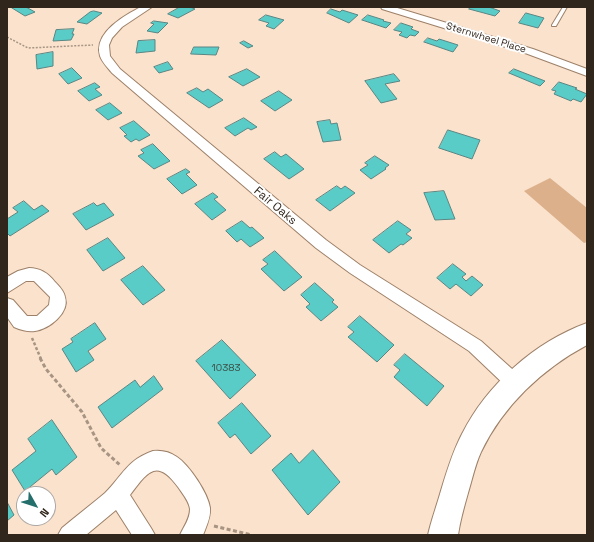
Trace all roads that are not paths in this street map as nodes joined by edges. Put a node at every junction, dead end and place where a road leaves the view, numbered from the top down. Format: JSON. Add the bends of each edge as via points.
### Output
{"nodes":[{"id":1,"x":148,"y":7,"type":"edge"},
{"id":2,"x":385,"y":7,"type":"edge"},
{"id":3,"x":565,"y":7,"type":"edge"},
{"id":4,"x":554,"y":25,"type":"dead end"},
{"id":5,"x":587,"y":73,"type":"edge"},
{"id":6,"x":7,"y":286,"type":"edge"},
{"id":7,"x":7,"y":305,"type":"edge"},
{"id":8,"x":587,"y":333,"type":"edge"},
{"id":9,"x":515,"y":382,"type":"junction"},
{"id":10,"x":118,"y":495,"type":"junction"},
{"id":11,"x":194,"y":528,"type":"edge"},
{"id":12,"x":69,"y":535,"type":"edge"},
{"id":13,"x":144,"y":535,"type":"edge"},
{"id":14,"x":443,"y":535,"type":"edge"}],
"edges":[{"from":1,"to":9,"type":"street","name":"Fair Oaks","via":[[121,22],[111,33],[104,45],[106,61],[321,244],[355,269],[475,346]]},
{"from":2,"to":5,"type":"street","name":"Sternwheel Place","via":[[529,51]]},
{"from":3,"to":4,"type":"lane"},
{"from":6,"to":7,"type":"street","via":[[24,275],[37,274],[44,277],[58,296],[54,312],[38,323],[20,322]]},
{"from":8,"to":9,"type":"street","via":[[542,359]]},
{"from":9,"to":14,"type":"street","via":[[489,414],[472,443],[459,477]]},
{"from":10,"to":11,"type":"street","via":[[142,466],[161,460],[176,470],[196,497],[200,509]]},
{"from":10,"to":12,"type":"street"},
{"from":10,"to":13,"type":"street"}]}
